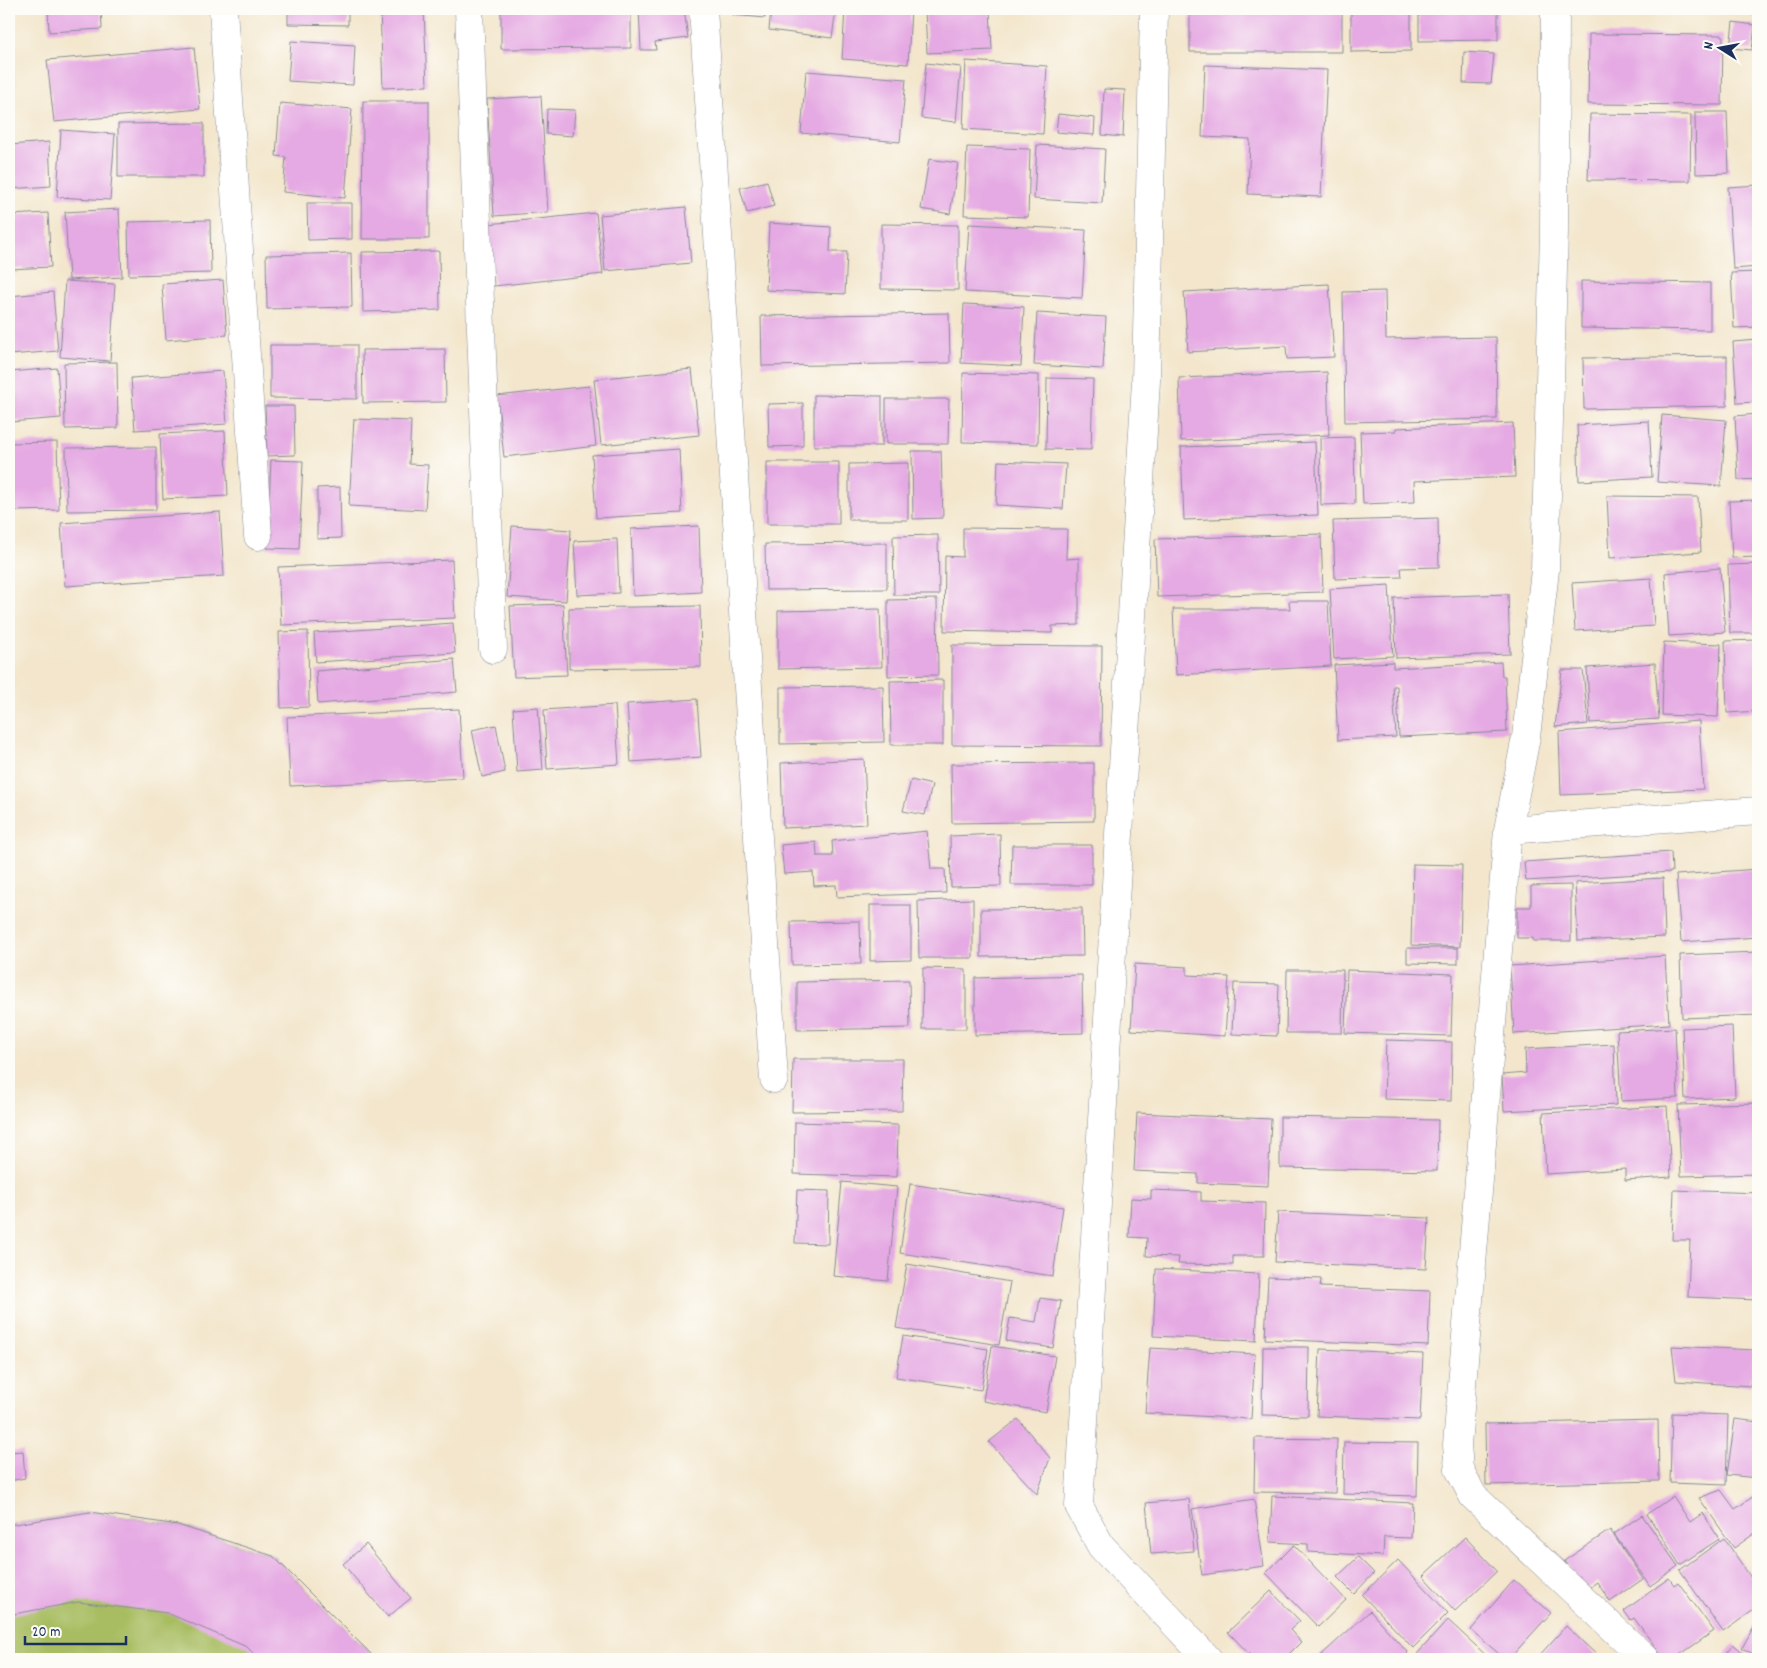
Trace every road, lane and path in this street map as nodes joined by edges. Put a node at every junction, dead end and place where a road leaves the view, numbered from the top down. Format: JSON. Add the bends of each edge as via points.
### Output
{"nodes":[{"id":1,"x":223,"y":9,"type":"edge"},
{"id":2,"x":469,"y":9,"type":"edge"},
{"id":3,"x":703,"y":9,"type":"edge"},
{"id":4,"x":1154,"y":9,"type":"edge"},
{"id":5,"x":1555,"y":9,"type":"edge"},
{"id":6,"x":258,"y":536,"type":"dead end"},
{"id":7,"x":493,"y":649,"type":"dead end"},
{"id":8,"x":1758,"y":811,"type":"edge"},
{"id":9,"x":1508,"y":830,"type":"junction"},
{"id":10,"x":774,"y":1079,"type":"dead end"},
{"id":11,"x":1208,"y":1659,"type":"edge"},
{"id":12,"x":1646,"y":1659,"type":"edge"}],
"edges":[{"from":1,"to":6,"type":"street"},
{"from":2,"to":7,"type":"street"},
{"from":3,"to":10,"type":"street"},
{"from":4,"to":11,"type":"street","via":[[1146,381],[1079,1506],[1101,1546]]},
{"from":5,"to":9,"type":"street","via":[[1554,231],[1545,570],[1526,737]]},
{"from":8,"to":9,"type":"street"},
{"from":9,"to":12,"type":"street","via":[[1457,1445],[1460,1469],[1472,1496]]}]}
